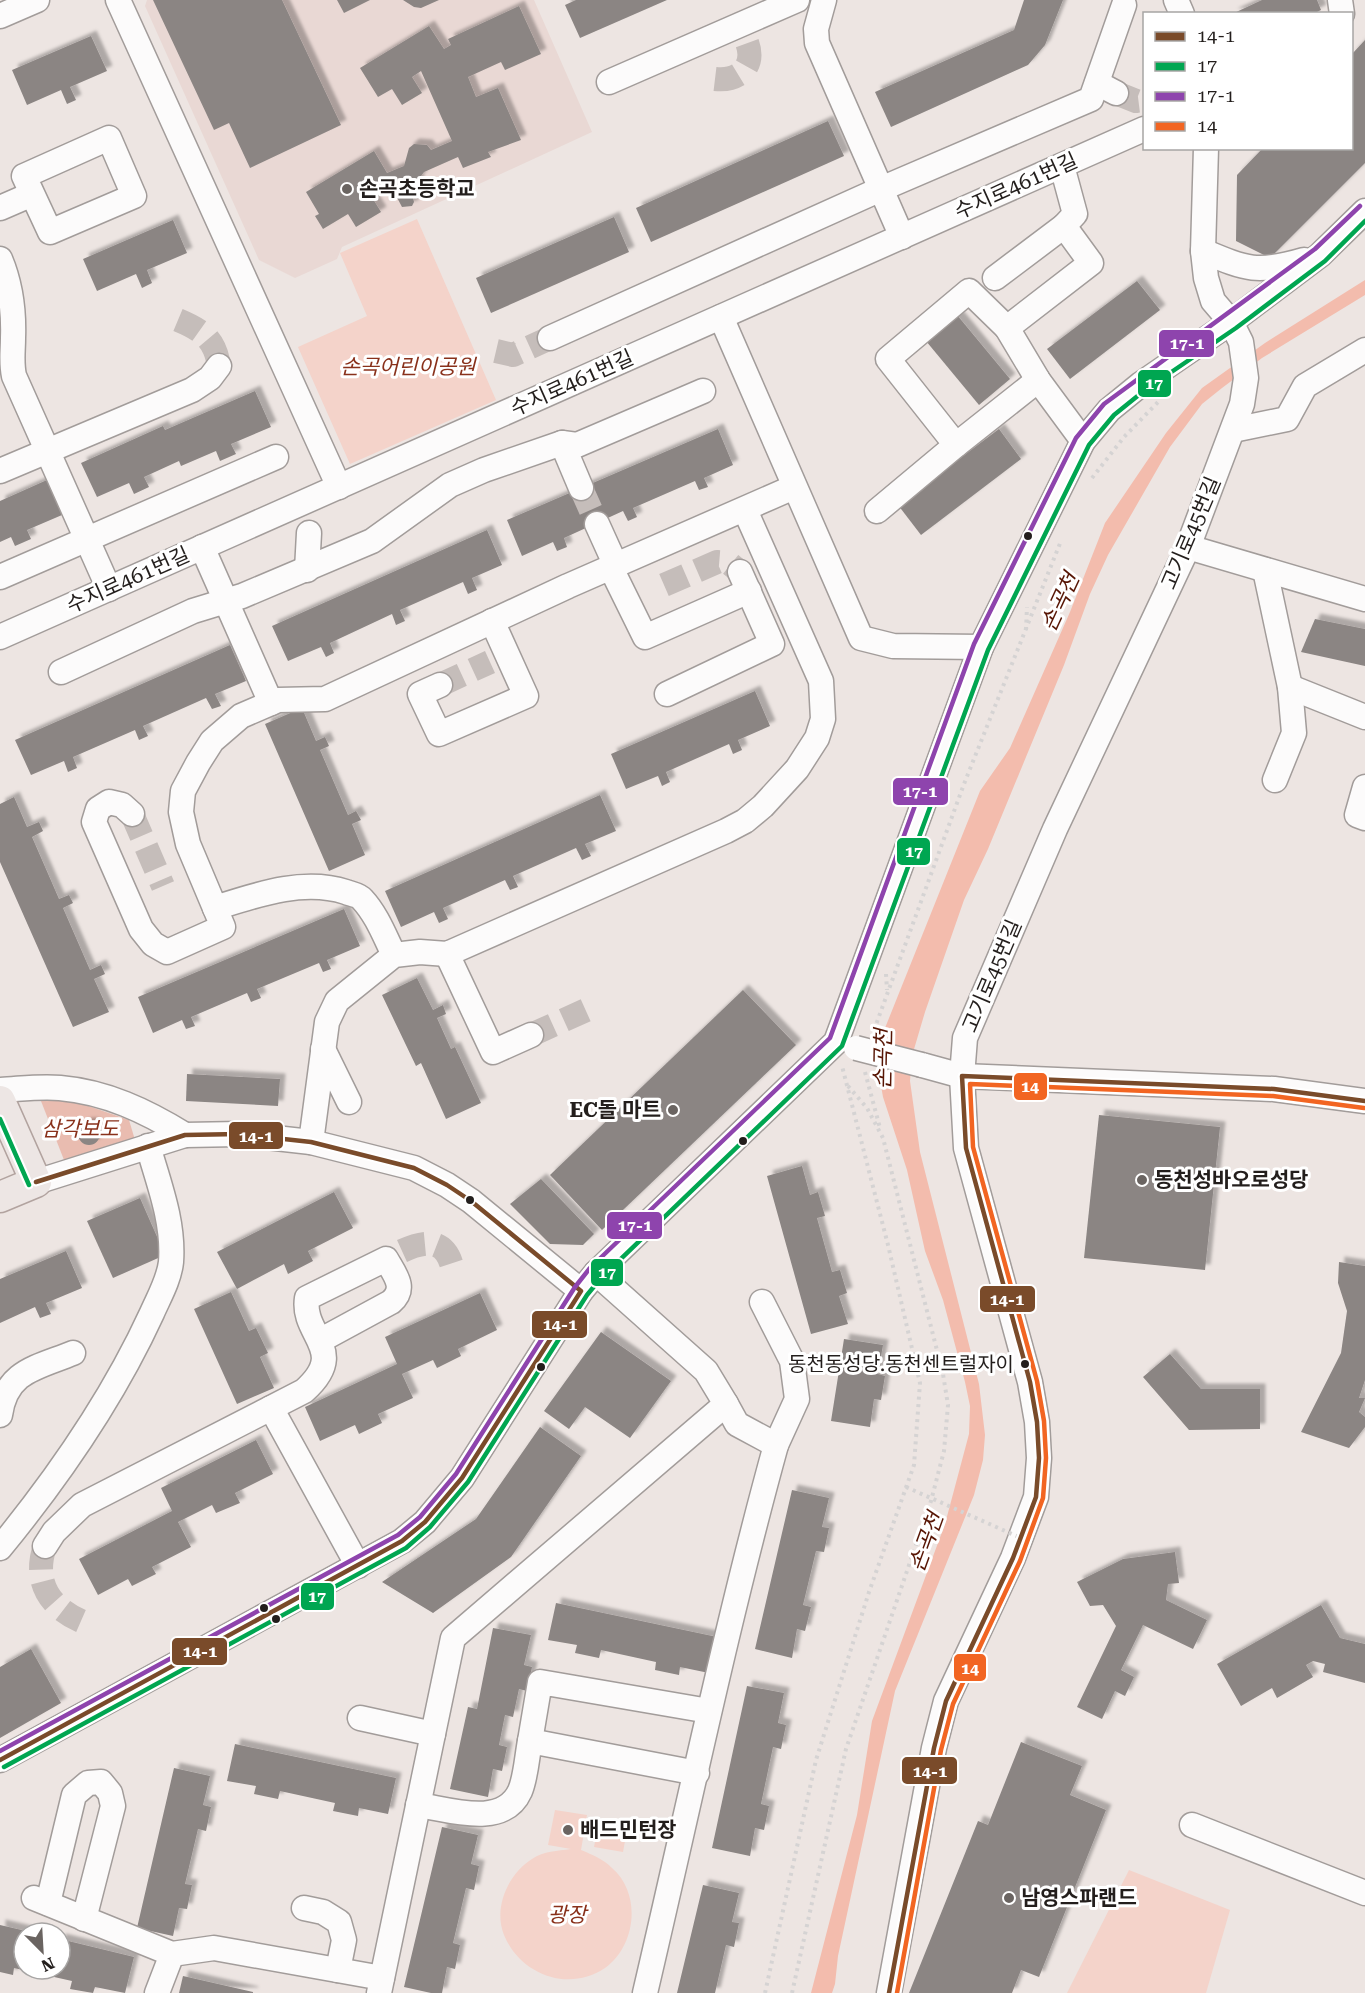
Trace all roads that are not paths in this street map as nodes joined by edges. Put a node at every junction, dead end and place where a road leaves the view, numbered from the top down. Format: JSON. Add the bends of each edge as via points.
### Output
{"nodes":[{"id":1,"x":37,"y":0,"type":"edge"},
{"id":2,"x":118,"y":0,"type":"edge"},
{"id":3,"x":798,"y":0,"type":"edge"},
{"id":4,"x":824,"y":0,"type":"edge"},
{"id":5,"x":1124,"y":5,"type":"dead end"},
{"id":6,"x":0,"y":16,"type":"edge"},
{"id":7,"x":609,"y":82,"type":"dead end"},
{"id":8,"x":1143,"y":129,"type":"edge"},
{"id":9,"x":1206,"y":150,"type":"edge"},
{"id":10,"x":1062,"y":166,"type":"junction"},
{"id":11,"x":881,"y":189,"type":"junction"},
{"id":12,"x":30,"y":195,"type":"junction"},
{"id":13,"x":0,"y":208,"type":"edge"},
{"id":14,"x":1365,"y":211,"type":"edge"},
{"id":15,"x":1064,"y":226,"type":"junction"},
{"id":16,"x":902,"y":237,"type":"junction"},
{"id":17,"x":1203,"y":251,"type":"junction"},
{"id":18,"x":1320,"y":255,"type":"junction"},
{"id":19,"x":0,"y":259,"type":"edge"},
{"id":20,"x":995,"y":278,"type":"dead end"},
{"id":21,"x":721,"y":317,"type":"junction"},
{"id":22,"x":1231,"y":322,"type":"junction"},
{"id":23,"x":1007,"y":328,"type":"junction"},
{"id":24,"x":550,"y":338,"type":"tunnel mouth"},
{"id":25,"x":1365,"y":350,"type":"edge"},
{"id":26,"x":219,"y":366,"type":"dead end"},
{"id":27,"x":1038,"y":380,"type":"junction"},
{"id":28,"x":703,"y":391,"type":"dead end"},
{"id":29,"x":1233,"y":430,"type":"junction"},
{"id":30,"x":1083,"y":441,"type":"junction"},
{"id":31,"x":562,"y":443,"type":"junction"},
{"id":32,"x":956,"y":445,"type":"junction"},
{"id":33,"x":48,"y":451,"type":"junction"},
{"id":34,"x":276,"y":457,"type":"dead end"},
{"id":35,"x":0,"y":471,"type":"edge"},
{"id":36,"x":339,"y":487,"type":"junction"},
{"id":37,"x":794,"y":487,"type":"junction"},
{"id":38,"x":581,"y":488,"type":"tunnel mouth"},
{"id":39,"x":745,"y":510,"type":"junction"},
{"id":40,"x":877,"y":511,"type":"dead end"},
{"id":41,"x":597,"y":524,"type":"tunnel mouth"},
{"id":42,"x":309,"y":533,"type":"dead end"},
{"id":43,"x":87,"y":540,"type":"junction"},
{"id":44,"x":202,"y":547,"type":"junction"},
{"id":45,"x":1188,"y":547,"type":"junction"},
{"id":46,"x":614,"y":567,"type":"junction"},
{"id":47,"x":307,"y":570,"type":"junction"},
{"id":48,"x":1265,"y":570,"type":"junction"},
{"id":49,"x":0,"y":577,"type":"edge"},
{"id":50,"x":109,"y":589,"type":"junction"},
{"id":51,"x":1365,"y":599,"type":"edge"},
{"id":52,"x":227,"y":600,"type":"junction"},
{"id":53,"x":492,"y":621,"type":"junction"},
{"id":54,"x":0,"y":637,"type":"edge"},
{"id":55,"x":981,"y":647,"type":"junction"},
{"id":56,"x":60,"y":672,"type":"dead end"},
{"id":57,"x":440,"y":685,"type":"tunnel mouth"},
{"id":58,"x":1290,"y":687,"type":"junction"},
{"id":59,"x":667,"y":694,"type":"dead end"},
{"id":60,"x":271,"y":703,"type":"junction"},
{"id":61,"x":1365,"y":717,"type":"edge"},
{"id":62,"x":1275,"y":780,"type":"dead end"},
{"id":63,"x":1365,"y":787,"type":"edge"},
{"id":64,"x":132,"y":814,"type":"tunnel mouth"},
{"id":65,"x":1365,"y":818,"type":"edge"},
{"id":66,"x":215,"y":908,"type":"junction"},
{"id":67,"x":447,"y":954,"type":"junction"},
{"id":68,"x":394,"y":956,"type":"junction"},
{"id":69,"x":531,"y":1035,"type":"tunnel mouth"},
{"id":70,"x":323,"y":1048,"type":"junction"},
{"id":71,"x":857,"y":1049,"type":"junction"},
{"id":72,"x":962,"y":1076,"type":"junction"},
{"id":73,"x":0,"y":1090,"type":"edge"},
{"id":74,"x":0,"y":1101,"type":"edge"},
{"id":75,"x":1365,"y":1101,"type":"edge"},
{"id":76,"x":349,"y":1102,"type":"dead end"},
{"id":77,"x":185,"y":1135,"type":"junction"},
{"id":78,"x":311,"y":1142,"type":"junction"},
{"id":79,"x":148,"y":1146,"type":"junction"},
{"id":80,"x":36,"y":1182,"type":"junction"},
{"id":81,"x":0,"y":1197,"type":"edge"},
{"id":82,"x":588,"y":1282,"type":"junction"},
{"id":83,"x":762,"y":1302,"type":"dead end"},
{"id":84,"x":321,"y":1340,"type":"junction"},
{"id":85,"x":73,"y":1353,"type":"dead end"},
{"id":86,"x":726,"y":1404,"type":"junction"},
{"id":87,"x":271,"y":1408,"type":"junction"},
{"id":88,"x":0,"y":1415,"type":"edge"},
{"id":89,"x":776,"y":1445,"type":"junction"},
{"id":90,"x":45,"y":1546,"type":"tunnel mouth"},
{"id":91,"x":0,"y":1548,"type":"edge"},
{"id":92,"x":358,"y":1566,"type":"junction"},
{"id":93,"x":709,"y":1711,"type":"junction"},
{"id":94,"x":360,"y":1718,"type":"dead end"},
{"id":95,"x":433,"y":1734,"type":"junction"},
{"id":96,"x":530,"y":1741,"type":"junction"},
{"id":97,"x":0,"y":1760,"type":"edge"},
{"id":98,"x":697,"y":1773,"type":"junction"},
{"id":99,"x":418,"y":1805,"type":"junction"},
{"id":100,"x":1192,"y":1825,"type":"dead end"},
{"id":101,"x":1365,"y":1893,"type":"edge"},
{"id":102,"x":304,"y":1908,"type":"dead end"},
{"id":103,"x":84,"y":1919,"type":"junction"},
{"id":104,"x":171,"y":1954,"type":"junction"},
{"id":105,"x":338,"y":1970,"type":"junction"},
{"id":106,"x":380,"y":1985,"type":"edge"},
{"id":107,"x":157,"y":1993,"type":"edge"},
{"id":108,"x":645,"y":1993,"type":"edge"},
{"id":109,"x":889,"y":1993,"type":"edge"}],
"edges":[{"from":1,"to":6,"type":"street"},
{"from":2,"to":36,"type":"street"},
{"from":3,"to":7,"type":"street","via":[[742,33]]},
{"from":4,"to":11,"type":"street","via":[[816,30],[817,43]]},
{"from":5,"to":11,"type":"street","via":[[1106,88],[1091,99]]},
{"from":8,"to":10,"type":"street","name":"수지로461번길"},
{"from":9,"to":17,"type":"street","name":"고기로45번길"},
{"from":10,"to":15,"type":"street","via":[[1075,214]]},
{"from":10,"to":16,"type":"street","name":"수지로461번길"},
{"from":11,"to":16,"type":"street"},
{"from":11,"to":24,"type":"street"},
{"from":12,"to":12,"type":"street","via":[[50,232],[134,196],[109,138],[24,176]]},
{"from":12,"to":13,"type":"street"},
{"from":14,"to":18,"type":"street"},
{"from":15,"to":20,"type":"street"},
{"from":15,"to":23,"type":"street","via":[[1091,262]]},
{"from":16,"to":21,"type":"street","name":"수지로461번길"},
{"from":17,"to":18,"type":"street","via":[[1241,267],[1268,270]]},
{"from":17,"to":22,"type":"street","name":"고기로45번길","via":[[1213,301]]},
{"from":18,"to":22,"type":"street"},
{"from":19,"to":33,"type":"street","via":[[11,293],[11,361]]},
{"from":21,"to":36,"type":"street","name":"수지로461번길"},
{"from":21,"to":37,"type":"street"},
{"from":22,"to":29,"type":"street","name":"고기로45번길","via":[[1241,342],[1245,369],[1242,404]]},
{"from":22,"to":30,"type":"street","via":[[1141,384],[1109,411]]},
{"from":23,"to":27,"type":"street"},
{"from":23,"to":32,"type":"street","via":[[969,291],[888,359]]},
{"from":25,"to":29,"type":"street","via":[[1305,386],[1287,419]]},
{"from":26,"to":33,"type":"street","via":[[192,390]]},
{"from":27,"to":30,"type":"street"},
{"from":27,"to":32,"type":"street"},
{"from":28,"to":31,"type":"street","via":[[577,445]]},
{"from":29,"to":45,"type":"street","name":"고기로45번길"},
{"from":30,"to":55,"type":"street"},
{"from":31,"to":38,"type":"street"},
{"from":31,"to":47,"type":"street","via":[[450,485],[372,541]]},
{"from":32,"to":40,"type":"street"},
{"from":33,"to":35,"type":"street"},
{"from":33,"to":43,"type":"street"},
{"from":34,"to":43,"type":"street"},
{"from":36,"to":44,"type":"street","name":"수지로461번길"},
{"from":37,"to":39,"type":"street"},
{"from":37,"to":55,"type":"street","via":[[861,638],[893,646]]},
{"from":39,"to":46,"type":"street"},
{"from":39,"to":67,"type":"street","via":[[821,681],[822,719],[809,754],[746,821]]},
{"from":41,"to":46,"type":"street"},
{"from":42,"to":47,"type":"street"},
{"from":43,"to":49,"type":"street"},
{"from":43,"to":50,"type":"street"},
{"from":44,"to":50,"type":"street","name":"수지로461번길"},
{"from":44,"to":52,"type":"street"},
{"from":45,"to":48,"type":"street"},
{"from":45,"to":72,"type":"street","name":"고기로45번길","via":[[1055,829],[965,1038]]},
{"from":46,"to":53,"type":"street"},
{"from":46,"to":59,"type":"street","via":[[645,637],[744,582],[772,644]]},
{"from":47,"to":52,"type":"street"},
{"from":48,"to":51,"type":"street"},
{"from":48,"to":58,"type":"street"},
{"from":50,"to":54,"type":"street","name":"수지로461번길"},
{"from":52,"to":56,"type":"street","via":[[193,611]]},
{"from":52,"to":60,"type":"street"},
{"from":53,"to":57,"type":"street","via":[[526,696],[439,734],[420,694]]},
{"from":53,"to":60,"type":"street","via":[[325,699]]},
{"from":55,"to":71,"type":"street"},
{"from":58,"to":61,"type":"street"},
{"from":58,"to":62,"type":"street","via":[[1294,733]]},
{"from":60,"to":66,"type":"street","via":[[241,716],[212,741],[183,791],[181,812],[188,844]]},
{"from":63,"to":65,"type":"street","via":[[1357,815]]},
{"from":64,"to":66,"type":"street","via":[[122,805],[109,802],[98,809],[94,822],[141,929],[153,944],[166,952],[223,927]]},
{"from":66,"to":68,"type":"street","via":[[290,889],[337,889],[361,897]]},
{"from":67,"to":68,"type":"street","via":[[420,952]]},
{"from":67,"to":69,"type":"street","via":[[492,1052]]},
{"from":68,"to":70,"type":"street","via":[[338,1001],[327,1022]]},
{"from":70,"to":76,"type":"street"},
{"from":70,"to":78,"type":"street"},
{"from":71,"to":72,"type":"street","bridge":true},
{"from":71,"to":82,"type":"street"},
{"from":72,"to":75,"type":"street","via":[[1274,1089]]},
{"from":72,"to":109,"type":"street","name":"고기로45번길","via":[[966,1148],[1019,1339],[1038,1422],[1040,1458],[1036,1497],[1021,1538],[946,1701],[933,1748]]},
{"from":73,"to":77,"type":"street","via":[[59,1088],[101,1095],[148,1113]]},
{"from":74,"to":80,"type":"main road"},
{"from":77,"to":78,"type":"street","via":[[239,1134]]},
{"from":77,"to":79,"type":"street"},
{"from":78,"to":82,"type":"street","via":[[414,1168],[447,1185]]},
{"from":79,"to":80,"type":"street"},
{"from":79,"to":91,"type":"street","via":[[170,1221],[171,1264],[166,1282],[141,1337],[101,1407]]},
{"from":80,"to":81,"type":"main road"},
{"from":82,"to":86,"type":"street","via":[[706,1371]]},
{"from":82,"to":92,"type":"street","via":[[445,1501],[402,1541]]},
{"from":83,"to":89,"type":"street","via":[[792,1361],[797,1399]]},
{"from":84,"to":84,"type":"street","via":[[306,1309],[307,1298],[394,1255],[399,1295]]},
{"from":84,"to":87,"type":"street","via":[[322,1369],[315,1381]]},
{"from":85,"to":88,"type":"street","via":[[14,1380],[4,1394]]},
{"from":86,"to":89,"type":"street","via":[[738,1424]]},
{"from":86,"to":95,"type":"street","via":[[453,1638]]},
{"from":87,"to":90,"type":"street","via":[[82,1505]]},
{"from":87,"to":92,"type":"street"},
{"from":89,"to":93,"type":"street"},
{"from":92,"to":97,"type":"street"},
{"from":93,"to":96,"type":"street","via":[[540,1682]]},
{"from":93,"to":98,"type":"street"},
{"from":94,"to":95,"type":"street"},
{"from":95,"to":99,"type":"street"},
{"from":96,"to":98,"type":"street"},
{"from":96,"to":99,"type":"street","via":[[520,1792],[508,1806],[484,1815]]},
{"from":98,"to":108,"type":"street"},
{"from":99,"to":106,"type":"street"},
{"from":100,"to":101,"type":"street"},
{"from":102,"to":105,"type":"street","via":[[323,1912],[339,1922],[344,1941]]},
{"from":103,"to":103,"type":"street","via":[[41,1900],[74,1795],[88,1783],[101,1782],[110,1792],[113,1806]]},
{"from":103,"to":104,"type":"street"},
{"from":104,"to":105,"type":"street","via":[[214,1948]]},
{"from":104,"to":107,"type":"street"},
{"from":105,"to":106,"type":"street"}]}
